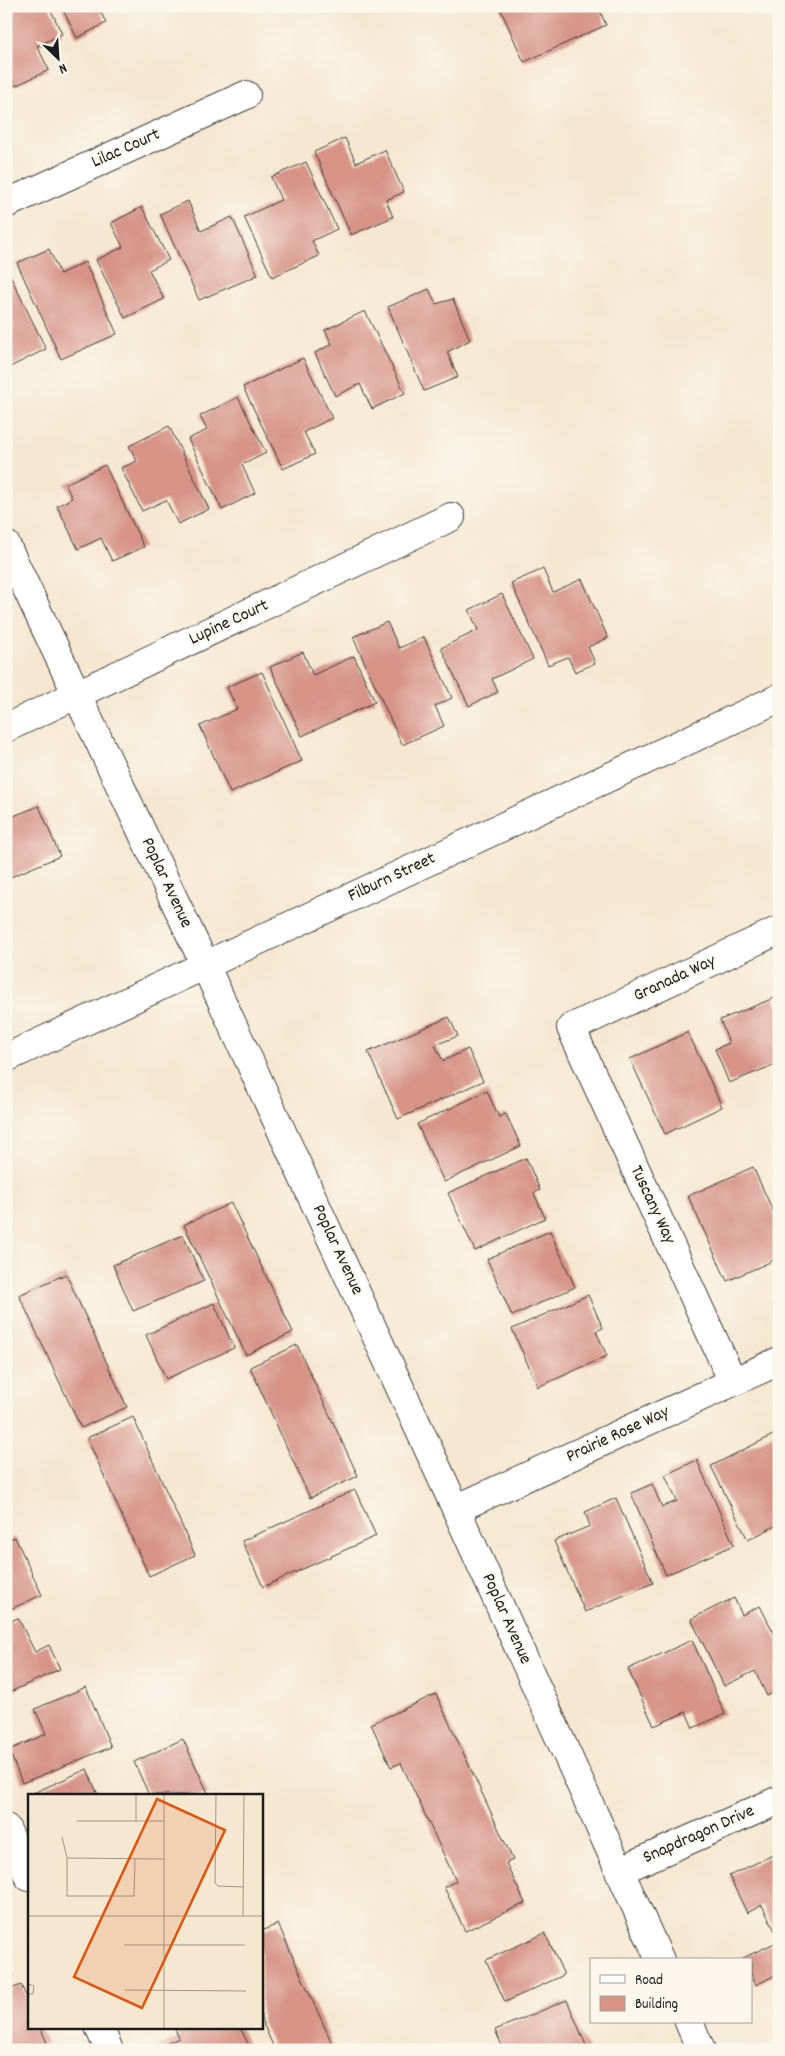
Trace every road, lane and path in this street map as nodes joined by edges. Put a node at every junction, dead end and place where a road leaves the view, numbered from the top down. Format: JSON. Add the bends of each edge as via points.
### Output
{"nodes":[{"id":1,"x":246,"y":95,"type":"dead end"},
{"id":2,"x":6,"y":204,"type":"edge"},
{"id":3,"x":450,"y":517,"type":"dead end"},
{"id":4,"x":6,"y":545,"type":"edge"},
{"id":5,"x":77,"y":695,"type":"junction"},
{"id":6,"x":779,"y":698,"type":"edge"},
{"id":7,"x":6,"y":728,"type":"edge"},
{"id":8,"x":779,"y":930,"type":"edge"},
{"id":9,"x":205,"y":965,"type":"junction"},
{"id":10,"x":571,"y":1028,"type":"joint"},
{"id":11,"x":6,"y":1058,"type":"edge"},
{"id":12,"x":779,"y":1361,"type":"edge"},
{"id":13,"x":733,"y":1382,"type":"junction"},
{"id":14,"x":456,"y":1508,"type":"junction"},
{"id":15,"x":779,"y":1800,"type":"edge"},
{"id":16,"x":6,"y":1828,"type":"edge"},
{"id":17,"x":620,"y":1871,"type":"junction"},
{"id":18,"x":28,"y":1875,"type":"edge"},
{"id":19,"x":659,"y":1958,"type":"edge"},
{"id":20,"x":690,"y":2024,"type":"edge"},
{"id":21,"x":99,"y":2028,"type":"edge"},
{"id":22,"x":109,"y":2050,"type":"edge"},
{"id":23,"x":702,"y":2050,"type":"edge"}],
"edges":[{"from":1,"to":2,"type":"street","name":"Lilac Court"},
{"from":3,"to":5,"type":"street","name":"Lupine Court"},
{"from":4,"to":5,"type":"street","name":"Poplar Avenue"},
{"from":5,"to":7,"type":"street","name":"Lupine Court"},
{"from":5,"to":9,"type":"street","name":"Poplar Avenue"},
{"from":6,"to":9,"type":"street","name":"Filburn Street"},
{"from":8,"to":10,"type":"street","name":"Granada Way"},
{"from":9,"to":11,"type":"street","name":"Filburn Street"},
{"from":9,"to":14,"type":"street","name":"Poplar Avenue"},
{"from":10,"to":13,"type":"street","name":"Tuscany Way"},
{"from":12,"to":13,"type":"street","name":"Prairie Rose Way"},
{"from":13,"to":14,"type":"street","name":"Prairie Rose Way"},
{"from":14,"to":17,"type":"street","name":"Poplar Avenue"},
{"from":15,"to":17,"type":"street","name":"Snapdragon Drive"},
{"from":16,"to":18,"type":"street"},
{"from":17,"to":19,"type":"street","name":"Poplar Avenue"},
{"from":20,"to":23,"type":"street"},
{"from":21,"to":22,"type":"street"}]}
